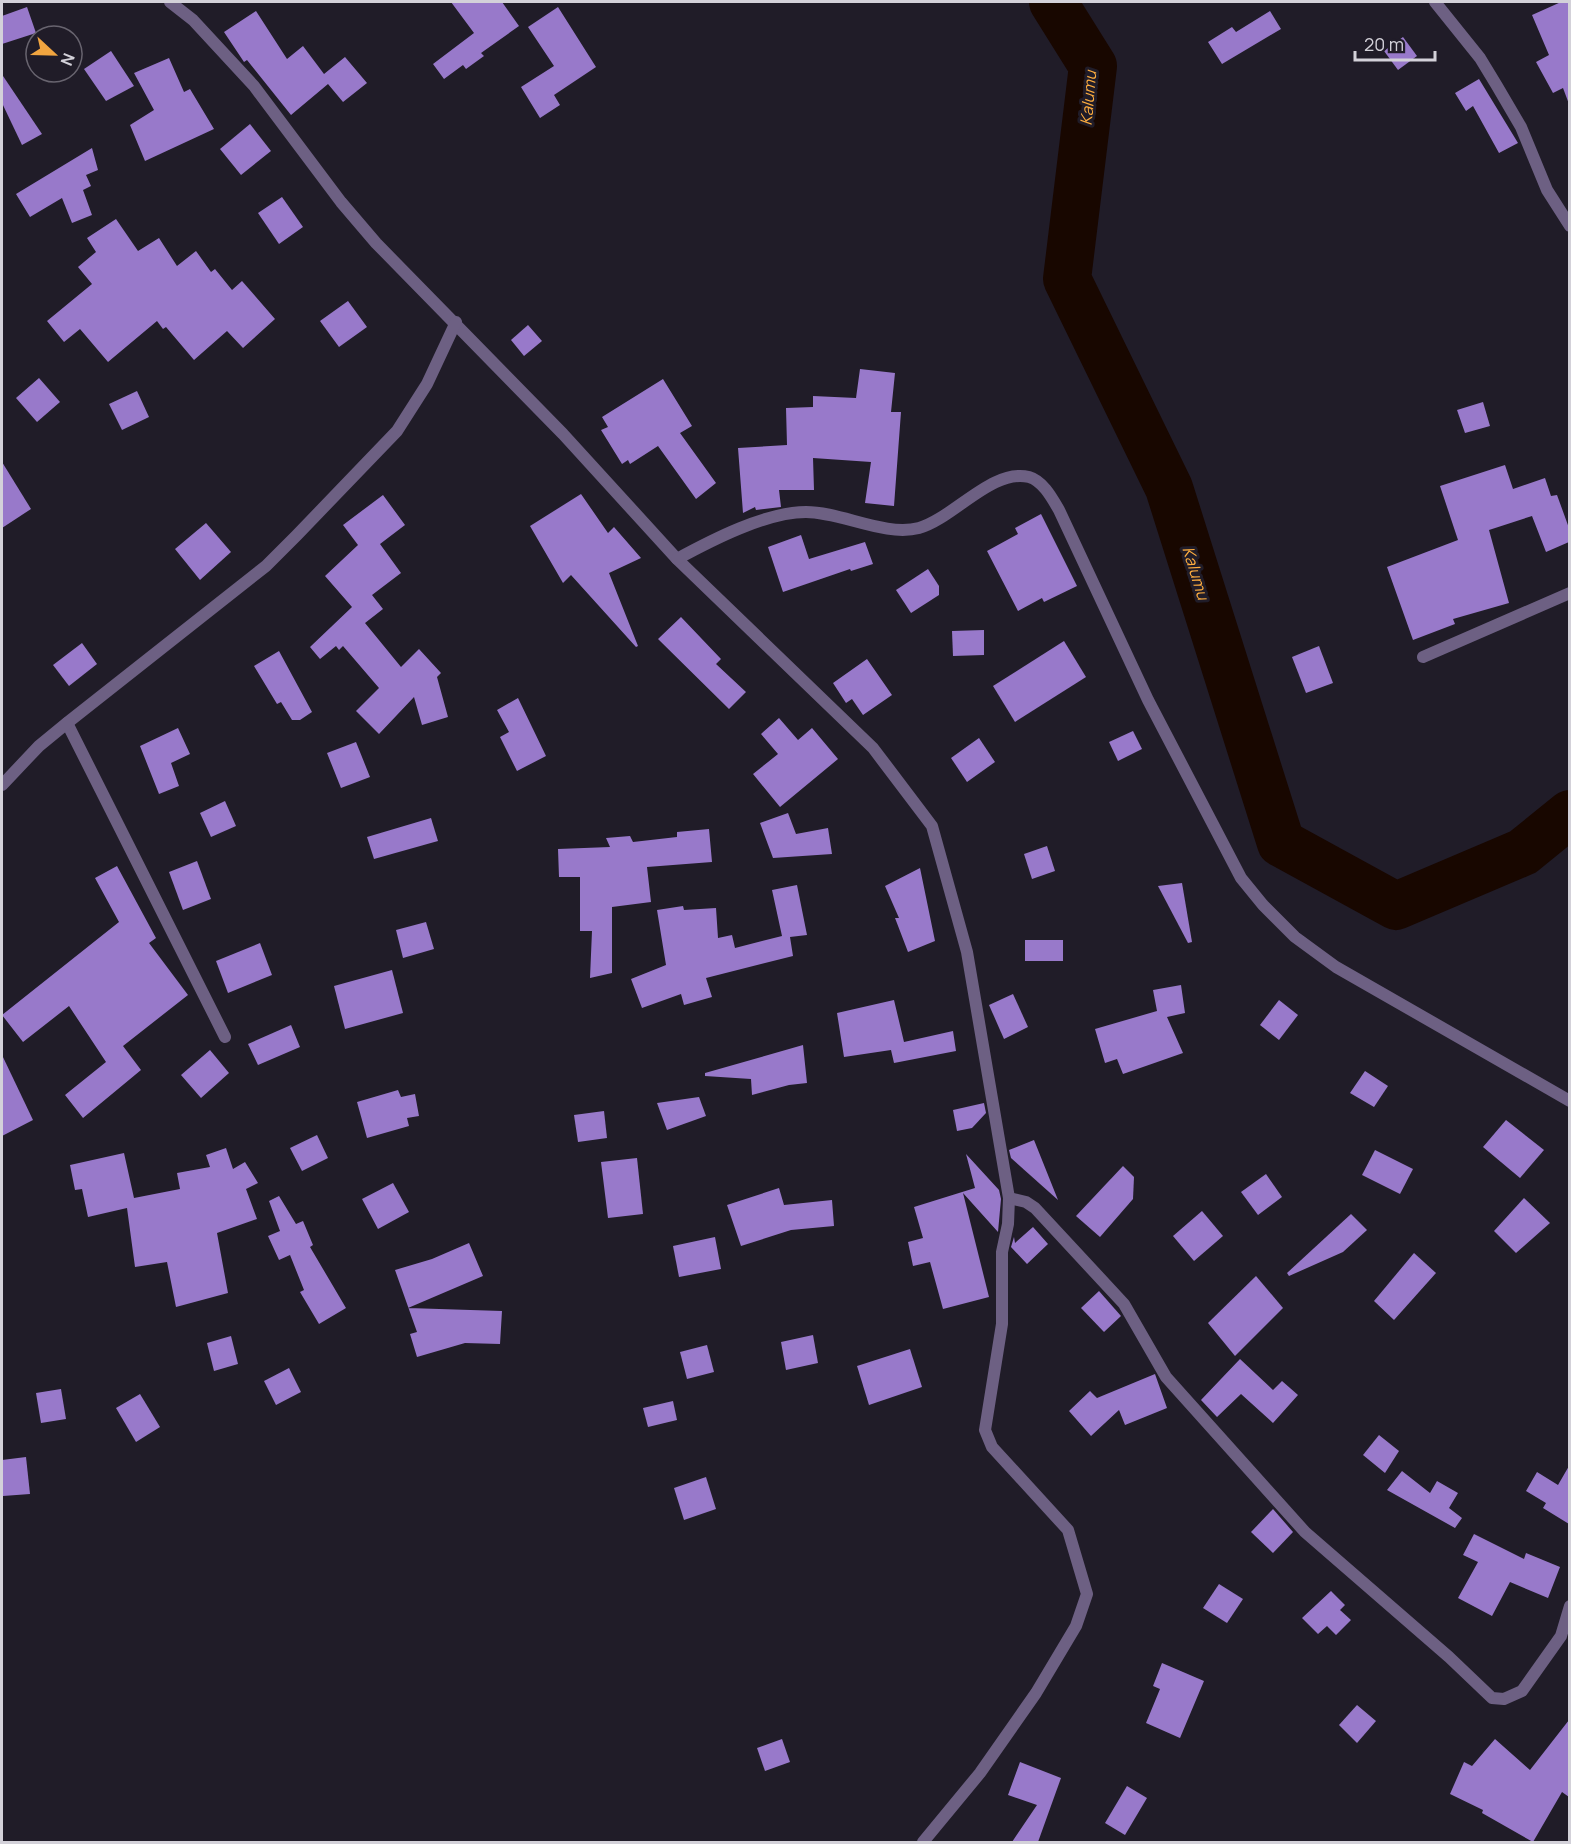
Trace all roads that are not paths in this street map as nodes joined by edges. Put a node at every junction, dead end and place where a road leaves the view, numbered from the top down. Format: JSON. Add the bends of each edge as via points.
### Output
{"nodes":[{"id":1,"x":170,"y":2,"type":"edge"},
{"id":2,"x":1435,"y":2,"type":"edge"},
{"id":3,"x":1569,"y":226,"type":"edge"},
{"id":4,"x":456,"y":322,"type":"junction"},
{"id":5,"x":677,"y":559,"type":"junction"},
{"id":6,"x":1569,"y":593,"type":"edge"},
{"id":7,"x":1423,"y":657,"type":"dead end"},
{"id":8,"x":66,"y":723,"type":"junction"},
{"id":9,"x":2,"y":785,"type":"edge"},
{"id":10,"x":225,"y":1037,"type":"dead end"},
{"id":11,"x":1569,"y":1101,"type":"edge"},
{"id":12,"x":1009,"y":1198,"type":"junction"},
{"id":13,"x":1569,"y":1606,"type":"edge"},
{"id":14,"x":923,"y":1842,"type":"edge"}],
"edges":[{"from":1,"to":4,"type":"street","via":[[221,48],[376,243]]},
{"from":2,"to":3,"type":"street","via":[[1497,86],[1521,127],[1547,190]]},
{"from":4,"to":5,"type":"street"},
{"from":4,"to":8,"type":"street","via":[[427,384],[397,431],[297,536],[266,566]]},
{"from":5,"to":11,"type":"street","via":[[722,535],[807,512],[901,530],[919,528],[1006,476],[1030,477],[1046,489],[1059,510],[1148,700],[1241,878],[1263,905],[1295,937],[1336,967]]},
{"from":5,"to":12,"type":"street","via":[[873,748],[932,826],[967,952]]},
{"from":6,"to":7,"type":"street"},
{"from":8,"to":9,"type":"street"},
{"from":8,"to":10,"type":"street"},
{"from":12,"to":13,"type":"street","via":[[1035,1208],[1124,1304],[1166,1377],[1305,1532],[1492,1698],[1504,1699],[1522,1691],[1561,1636]]},
{"from":12,"to":14,"type":"street","via":[[1002,1252],[1002,1324],[985,1430],[992,1447],[1068,1530],[1087,1594],[1076,1626],[1036,1693],[980,1773]]}]}
